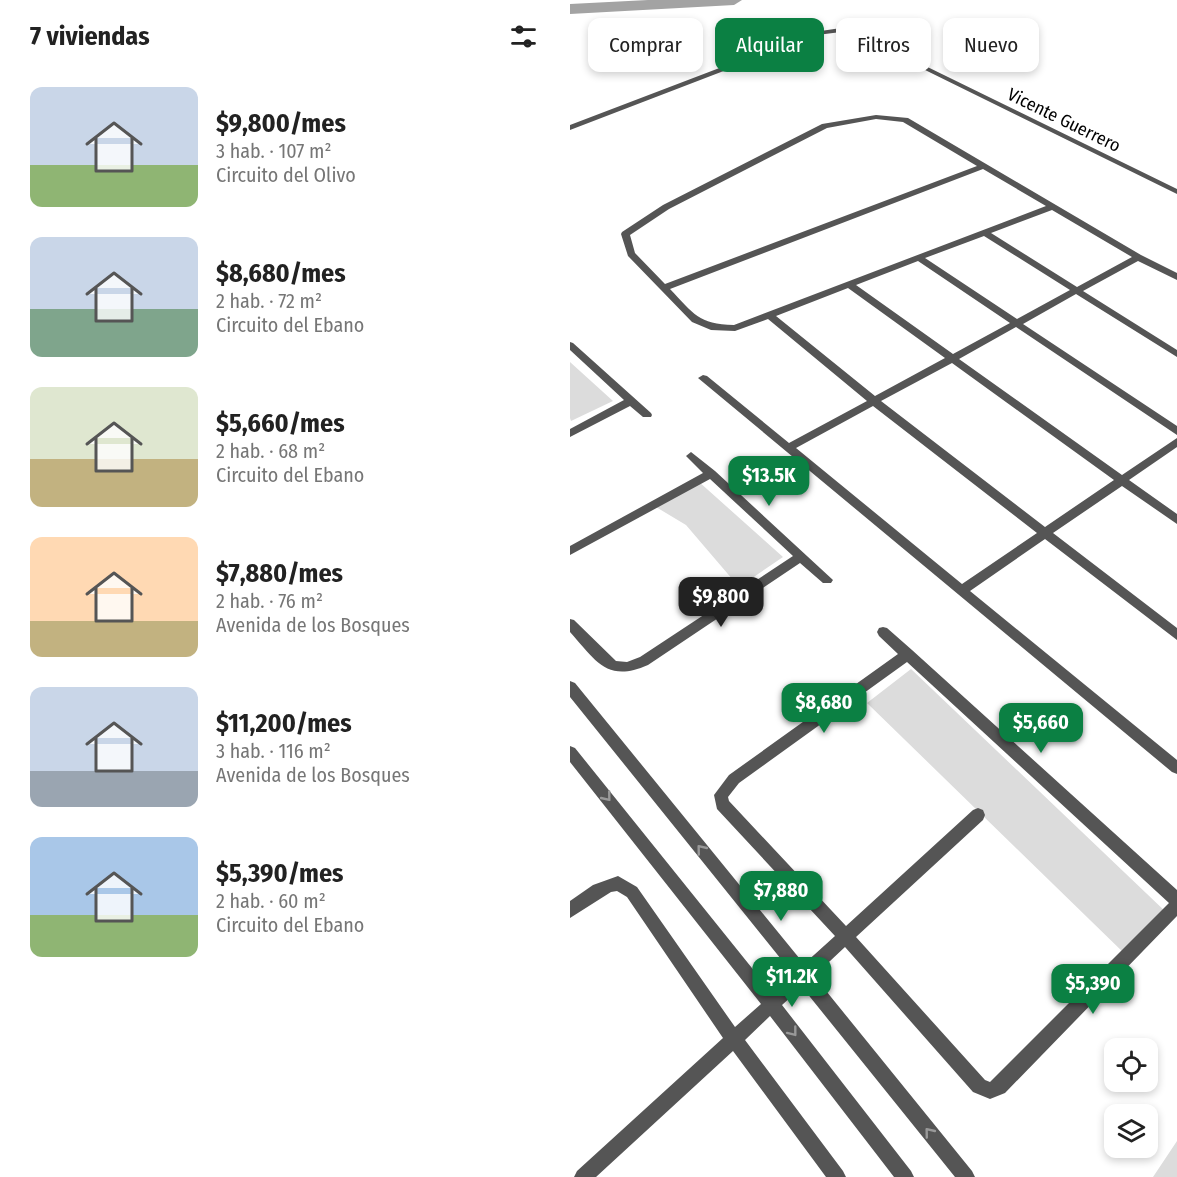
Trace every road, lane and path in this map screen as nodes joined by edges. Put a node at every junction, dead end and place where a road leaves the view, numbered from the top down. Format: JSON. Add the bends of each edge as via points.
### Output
{"nodes":[{"id":1,"x":570,"y":128,"type":"edge"},
{"id":2,"x":984,"y":166,"type":"junction"},
{"id":3,"x":1177,"y":192,"type":"edge"},
{"id":4,"x":1052,"y":207,"type":"junction"},
{"id":5,"x":985,"y":233,"type":"junction"},
{"id":6,"x":1138,"y":257,"type":"junction"},
{"id":7,"x":919,"y":258,"type":"junction"},
{"id":8,"x":1177,"y":277,"type":"edge"},
{"id":9,"x":850,"y":285,"type":"junction"},
{"id":10,"x":664,"y":288,"type":"junction"},
{"id":11,"x":1078,"y":290,"type":"junction"},
{"id":12,"x":770,"y":316,"type":"junction"},
{"id":13,"x":1014,"y":324,"type":"junction"},
{"id":14,"x":570,"y":345,"type":"edge"},
{"id":15,"x":1177,"y":354,"type":"edge"},
{"id":16,"x":953,"y":358,"type":"junction"},
{"id":17,"x":702,"y":378,"type":"dead end"},
{"id":18,"x":631,"y":401,"type":"junction"},
{"id":19,"x":874,"y":401,"type":"junction"},
{"id":20,"x":647,"y":415,"type":"dead end"},
{"id":21,"x":1177,"y":431,"type":"edge"},
{"id":22,"x":570,"y":433,"type":"edge"},
{"id":23,"x":1177,"y":442,"type":"edge"},
{"id":24,"x":788,"y":448,"type":"junction"},
{"id":25,"x":692,"y":456,"type":"dead end"},
{"id":26,"x":711,"y":474,"type":"junction"},
{"id":27,"x":1121,"y":480,"type":"junction"},
{"id":28,"x":1177,"y":520,"type":"edge"},
{"id":29,"x":1046,"y":532,"type":"junction"},
{"id":30,"x":570,"y":551,"type":"edge"},
{"id":31,"x":801,"y":556,"type":"junction"},
{"id":32,"x":826,"y":580,"type":"dead end"},
{"id":33,"x":962,"y":591,"type":"junction"},
{"id":34,"x":571,"y":627,"type":"edge"},
{"id":35,"x":884,"y":632,"type":"dead end"},
{"id":36,"x":1177,"y":635,"type":"edge"},
{"id":37,"x":908,"y":654,"type":"junction"},
{"id":38,"x":570,"y":687,"type":"edge"},
{"id":39,"x":570,"y":752,"type":"edge"},
{"id":40,"x":1177,"y":768,"type":"edge"},
{"id":41,"x":978,"y":815,"type":"dead end"},
{"id":42,"x":1177,"y":900,"type":"edge"},
{"id":43,"x":1177,"y":905,"type":"edge"},
{"id":44,"x":570,"y":910,"type":"edge"},
{"id":45,"x":845,"y":936,"type":"junction"},
{"id":46,"x":802,"y":976,"type":"junction"},
{"id":47,"x":771,"y":1004,"type":"junction"},
{"id":48,"x":734,"y":1039,"type":"junction"},
{"id":49,"x":583,"y":1177,"type":"edge"},
{"id":50,"x":837,"y":1177,"type":"edge"},
{"id":51,"x":905,"y":1177,"type":"edge"},
{"id":52,"x":966,"y":1177,"type":"edge"}],
"edges":[{"from":1,"to":3,"type":"street","name":"Vicente Guerrero","via":[[816,33],[841,30]]},
{"from":2,"to":4,"type":"street"},
{"from":2,"to":10,"type":"street"},
{"from":2,"to":10,"type":"street","via":[[905,120],[876,117],[825,126],[666,207],[626,234],[631,254]]},
{"from":4,"to":5,"type":"street"},
{"from":4,"to":6,"type":"street"},
{"from":5,"to":7,"type":"street"},
{"from":5,"to":11,"type":"street"},
{"from":6,"to":8,"type":"street"},
{"from":6,"to":11,"type":"street"},
{"from":7,"to":9,"type":"street"},
{"from":7,"to":13,"type":"street"},
{"from":9,"to":12,"type":"street"},
{"from":9,"to":16,"type":"street"},
{"from":10,"to":12,"type":"street","via":[[696,320],[711,327],[735,328]]},
{"from":11,"to":13,"type":"street"},
{"from":11,"to":15,"type":"street"},
{"from":12,"to":19,"type":"street"},
{"from":13,"to":16,"type":"street"},
{"from":13,"to":21,"type":"street"},
{"from":14,"to":18,"type":"street"},
{"from":16,"to":19,"type":"street"},
{"from":16,"to":27,"type":"street"},
{"from":17,"to":24,"type":"street"},
{"from":18,"to":20,"type":"street"},
{"from":18,"to":22,"type":"street"},
{"from":19,"to":24,"type":"street"},
{"from":19,"to":29,"type":"street"},
{"from":23,"to":27,"type":"street"},
{"from":24,"to":33,"type":"street"},
{"from":25,"to":26,"type":"street"},
{"from":26,"to":30,"type":"street"},
{"from":26,"to":31,"type":"street"},
{"from":27,"to":28,"type":"street"},
{"from":27,"to":29,"type":"street"},
{"from":29,"to":33,"type":"street"},
{"from":29,"to":36,"type":"street"},
{"from":31,"to":32,"type":"street"},
{"from":31,"to":34,"type":"street","via":[[644,662],[626,668],[611,665]]},
{"from":33,"to":40,"type":"street"},
{"from":35,"to":37,"type":"street"},
{"from":37,"to":42,"type":"street"},
{"from":37,"to":45,"type":"street","via":[[734,779],[721,795],[727,812]]},
{"from":46,"to":38,"type":"street","one_way":true},
{"from":39,"to":47,"type":"street","one_way":true},
{"from":41,"to":45,"type":"street"},
{"from":43,"to":45,"type":"street","via":[[999,1087],[990,1091],[980,1086]]},
{"from":44,"to":48,"type":"street","via":[[597,889],[618,883],[632,892]]},
{"from":45,"to":46,"type":"street"},
{"from":46,"to":47,"type":"street"},
{"from":52,"to":46,"type":"street","one_way":true},
{"from":47,"to":48,"type":"street"},
{"from":47,"to":51,"type":"street","one_way":true},
{"from":48,"to":49,"type":"street"},
{"from":48,"to":50,"type":"street"}]}
